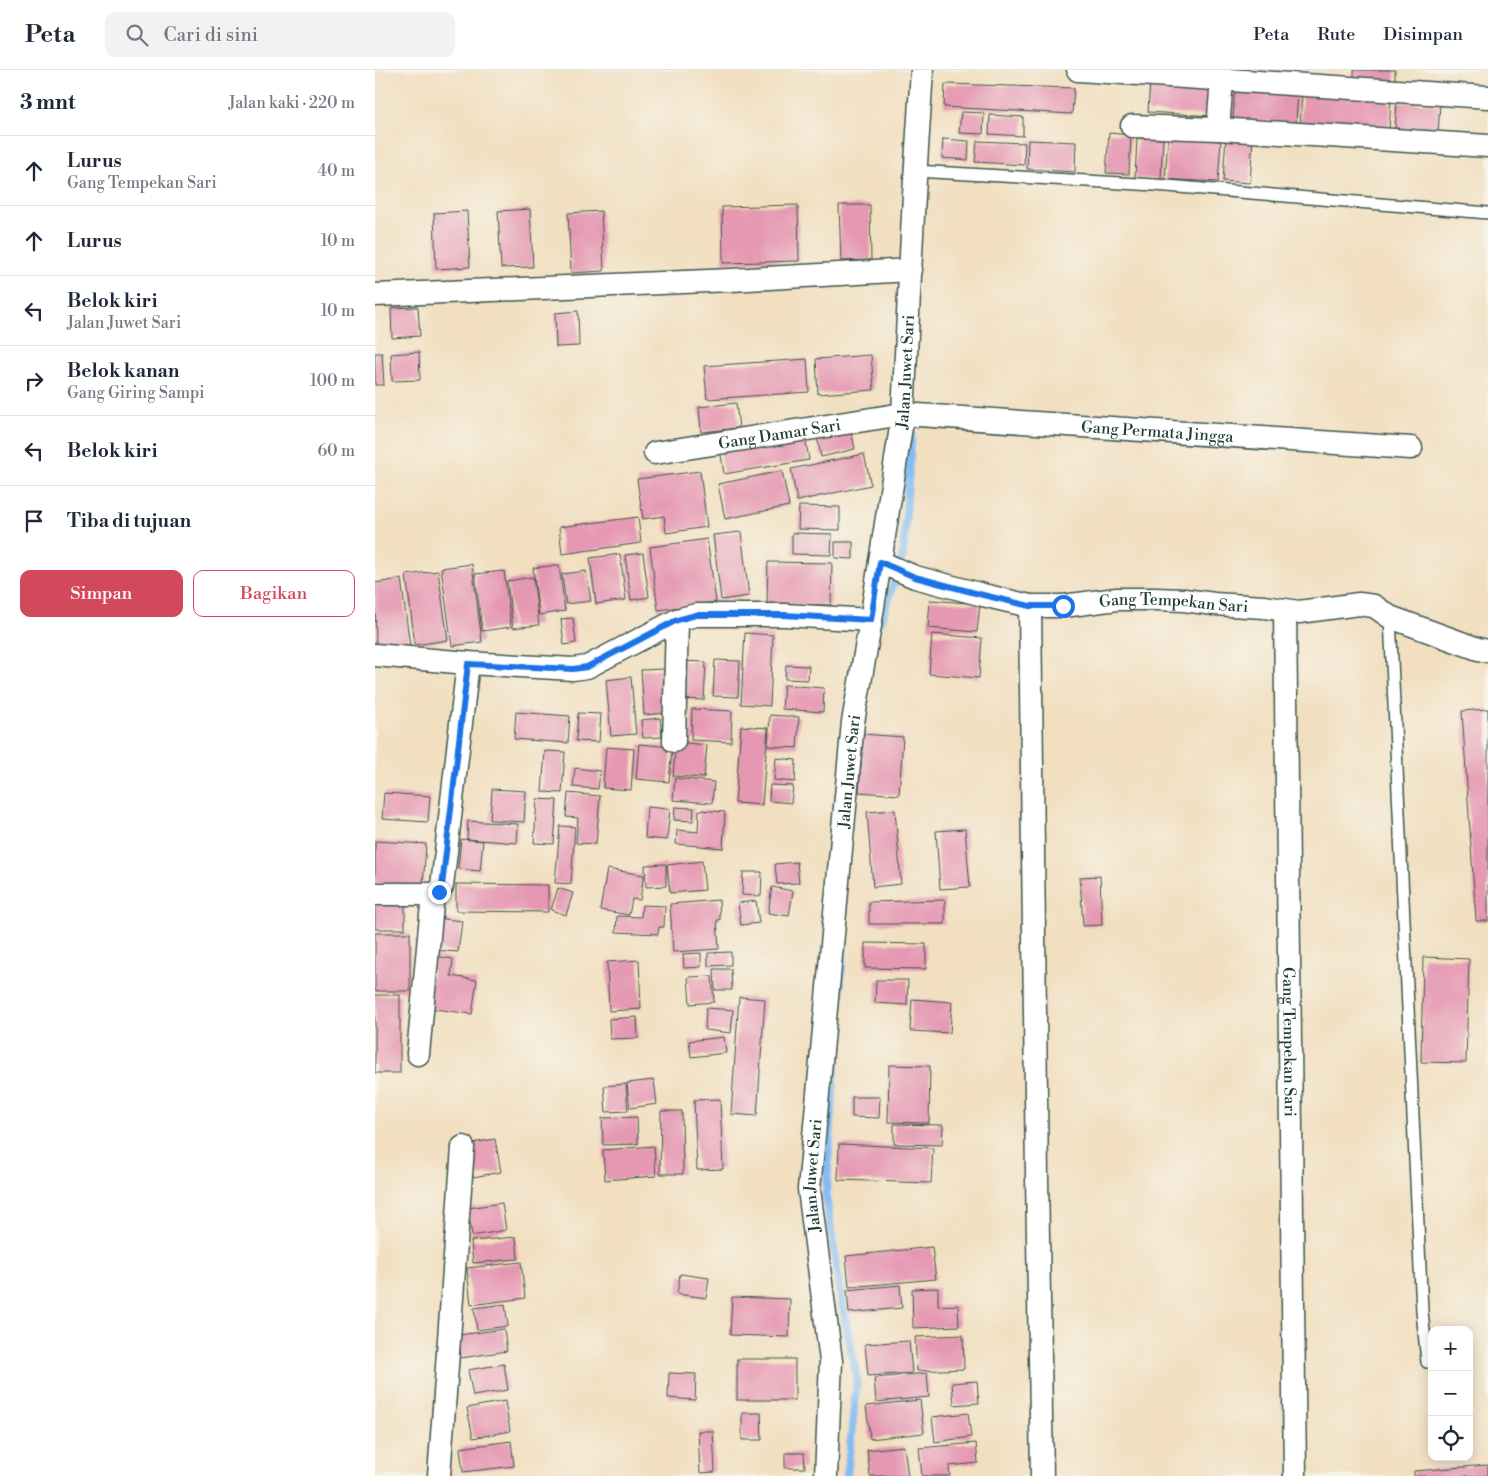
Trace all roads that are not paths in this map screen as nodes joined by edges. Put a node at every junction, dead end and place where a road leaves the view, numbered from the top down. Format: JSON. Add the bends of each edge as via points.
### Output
{"nodes":[{"id":1,"x":921,"y":70,"type":"edge"},
{"id":2,"x":1078,"y":70,"type":"edge"},
{"id":3,"x":1222,"y":79,"type":"junction"},
{"id":4,"x":1488,"y":97,"type":"edge"},
{"id":5,"x":1132,"y":126,"type":"dead end"},
{"id":6,"x":1218,"y":129,"type":"junction"},
{"id":7,"x":1488,"y":146,"type":"edge"},
{"id":8,"x":921,"y":171,"type":"junction"},
{"id":9,"x":1488,"y":213,"type":"edge"},
{"id":10,"x":911,"y":270,"type":"junction"},
{"id":11,"x":375,"y":295,"type":"edge"},
{"id":12,"x":911,"y":415,"type":"junction"},
{"id":13,"x":1411,"y":448,"type":"dead end"},
{"id":14,"x":655,"y":453,"type":"dead end"},
{"id":15,"x":887,"y":565,"type":"junction"},
{"id":16,"x":1030,"y":606,"type":"junction"},
{"id":17,"x":1285,"y":610,"type":"junction"},
{"id":18,"x":1390,"y":617,"type":"junction"},
{"id":19,"x":677,"y":620,"type":"junction"},
{"id":20,"x":871,"y":620,"type":"junction"},
{"id":21,"x":1488,"y":651,"type":"edge"},
{"id":22,"x":375,"y":655,"type":"edge"},
{"id":23,"x":468,"y":664,"type":"junction"},
{"id":24,"x":674,"y":741,"type":"dead end"},
{"id":25,"x":375,"y":894,"type":"edge"},
{"id":26,"x":433,"y":894,"type":"junction"},
{"id":27,"x":418,"y":1054,"type":"dead end"},
{"id":28,"x":463,"y":1147,"type":"dead end"},
{"id":29,"x":1427,"y":1362,"type":"dead end"},
{"id":30,"x":439,"y":1476,"type":"edge"},
{"id":31,"x":827,"y":1476,"type":"edge"},
{"id":32,"x":1042,"y":1476,"type":"edge"},
{"id":33,"x":1295,"y":1476,"type":"edge"}],
"edges":[{"from":1,"to":8,"type":"street","name":"Jalan Juwet Sari"},
{"from":2,"to":3,"type":"street"},
{"from":3,"to":4,"type":"street"},
{"from":3,"to":6,"type":"street"},
{"from":5,"to":6,"type":"street"},
{"from":6,"to":7,"type":"street"},
{"from":8,"to":9,"type":"lane","via":[[1155,185]]},
{"from":8,"to":10,"type":"street","name":"Jalan Juwet Sari"},
{"from":10,"to":11,"type":"street"},
{"from":10,"to":12,"type":"street","name":"Jalan Juwet Sari"},
{"from":12,"to":13,"type":"street","name":"Gang Permata Jingga"},
{"from":12,"to":14,"type":"street","name":"Gang Damar Sari"},
{"from":12,"to":15,"type":"street","name":"Jalan Juwet Sari"},
{"from":15,"to":16,"type":"street","name":"Gang Tempekan Sari","via":[[915,577]]},
{"from":15,"to":20,"type":"street","name":"Jalan Juwet Sari"},
{"from":16,"to":17,"type":"street","name":"Gang Tempekan Sari","via":[[1155,599]]},
{"from":16,"to":32,"type":"street"},
{"from":17,"to":18,"type":"street","name":"Gang Tempekan Sari","via":[[1299,612],[1359,604],[1374,606]]},
{"from":17,"to":33,"type":"street","name":"Gang Tempekan Sari"},
{"from":18,"to":21,"type":"street","name":"Gang Tempekan Sari"},
{"from":18,"to":29,"type":"lane"},
{"from":19,"to":20,"type":"street","via":[[696,615],[784,615]]},
{"from":19,"to":23,"type":"street","via":[[587,667]]},
{"from":19,"to":24,"type":"street"},
{"from":20,"to":31,"type":"street","name":"Jalan Juwet Sari","via":[[853,722],[809,1189],[831,1360]]},
{"from":22,"to":23,"type":"street"},
{"from":23,"to":26,"type":"street","via":[[442,886]]},
{"from":25,"to":26,"type":"street"},
{"from":26,"to":27,"type":"street"},
{"from":28,"to":30,"type":"street"}]}
